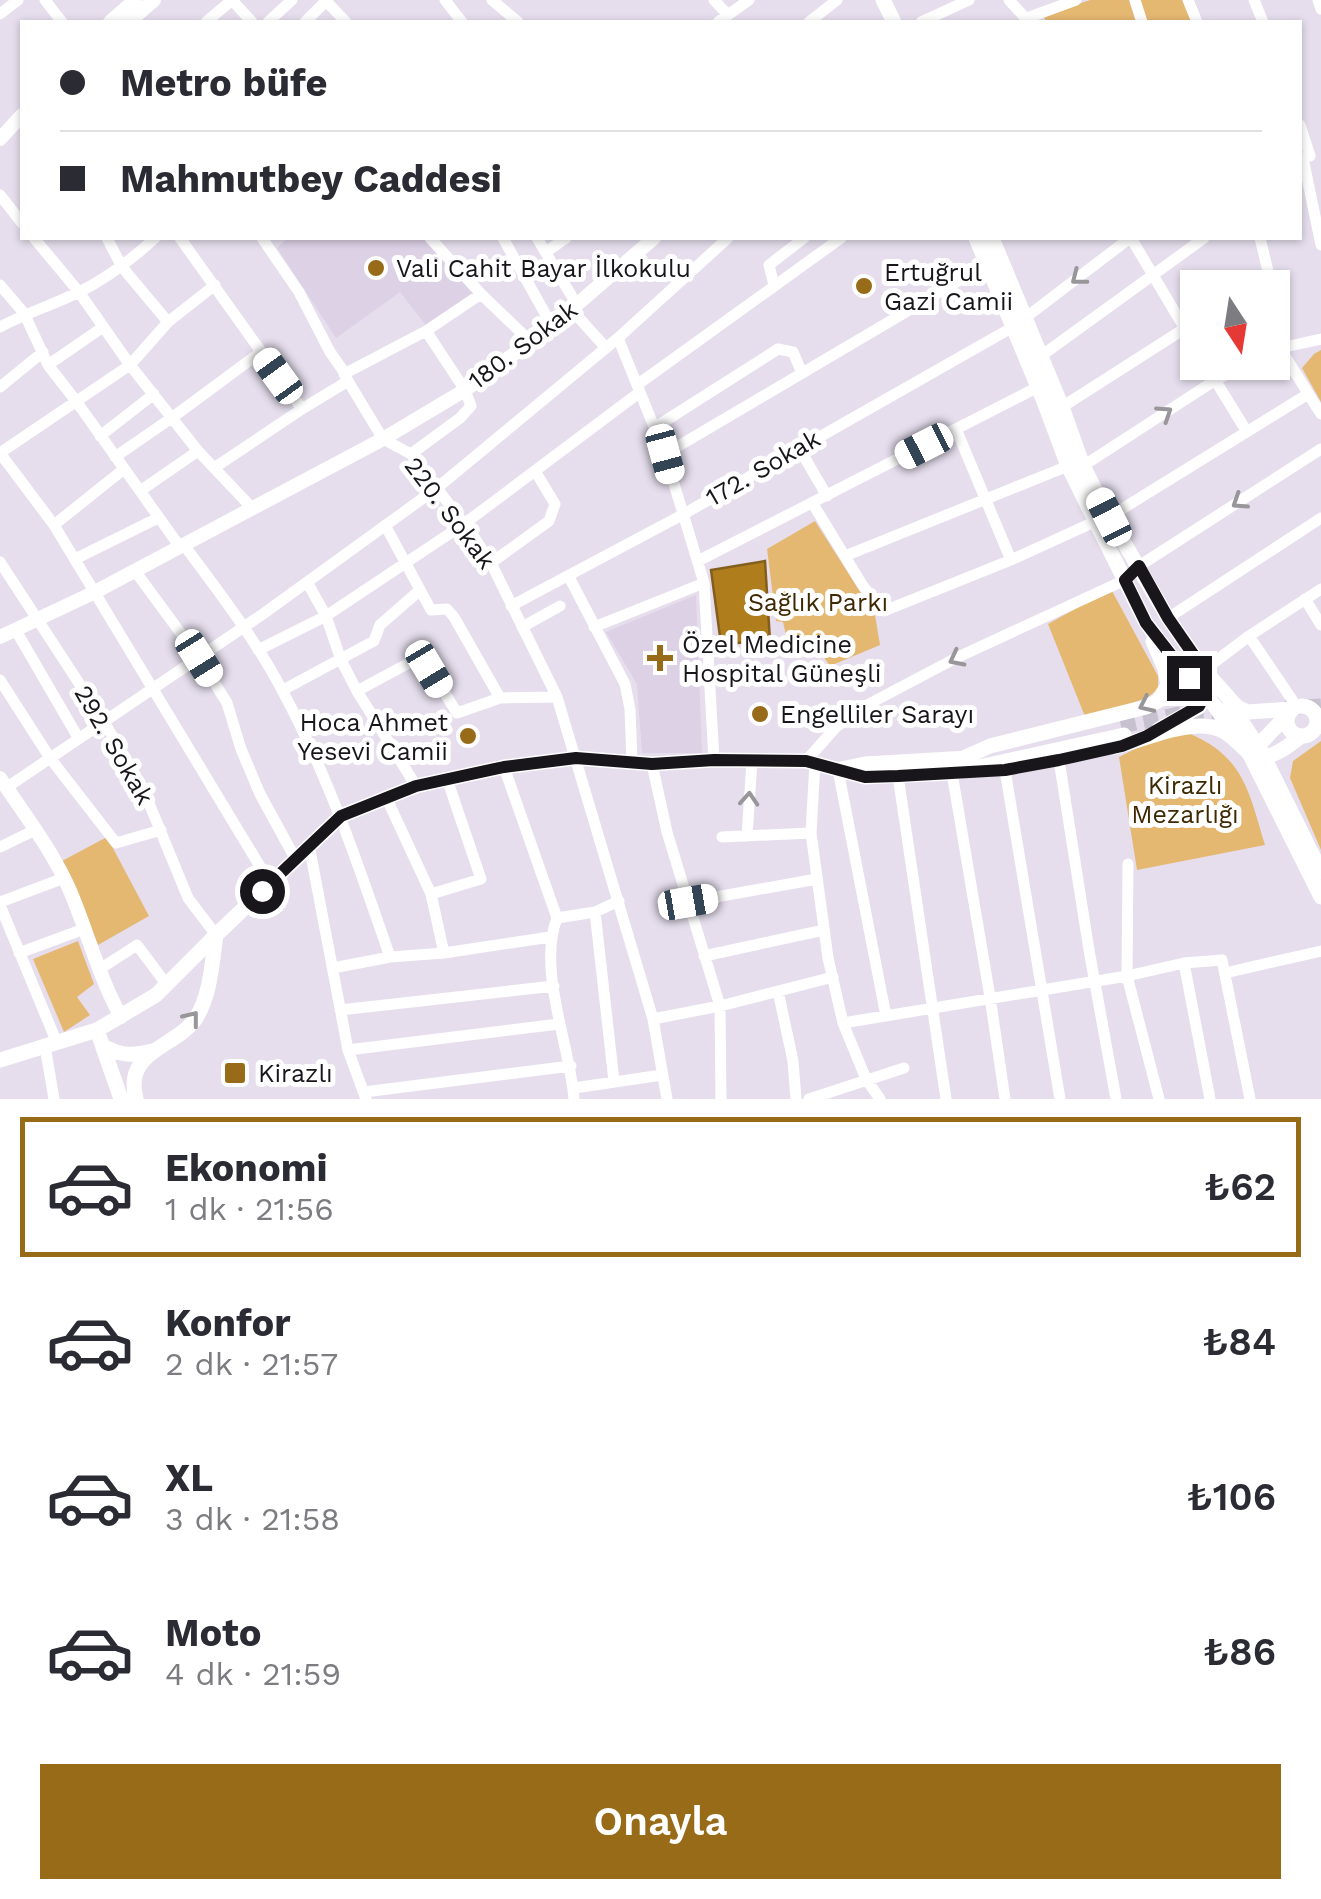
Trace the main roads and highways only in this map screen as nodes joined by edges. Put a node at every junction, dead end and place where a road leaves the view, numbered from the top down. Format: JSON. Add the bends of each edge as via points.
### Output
{"nodes":[{"id":1,"x":977,"y":240,"type":"edge"},
{"id":2,"x":993,"y":240,"type":"edge"},
{"id":3,"x":1019,"y":322,"type":"junction"},
{"id":4,"x":1076,"y":466,"type":"junction"},
{"id":5,"x":1101,"y":519,"type":"junction"},
{"id":6,"x":1146,"y":623,"type":"junction"},
{"id":7,"x":1211,"y":691,"type":"junction"},
{"id":8,"x":1321,"y":702,"type":"edge"},
{"id":9,"x":1295,"y":709,"type":"junction"},
{"id":10,"x":1122,"y":731,"type":"tunnel mouth"},
{"id":11,"x":1306,"y":735,"type":"edge"},
{"id":12,"x":1147,"y":736,"type":"junction"},
{"id":13,"x":1257,"y":752,"type":"junction"},
{"id":14,"x":960,"y":768,"type":"junction"},
{"id":15,"x":838,"y":770,"type":"junction"},
{"id":16,"x":1286,"y":803,"type":"junction"},
{"id":17,"x":1321,"y":872,"type":"edge"},
{"id":18,"x":1321,"y":897,"type":"edge"},
{"id":19,"x":216,"y":934,"type":"junction"},
{"id":20,"x":184,"y":967,"type":"junction"},
{"id":21,"x":207,"y":985,"type":"junction"},
{"id":22,"x":97,"y":1030,"type":"junction"},
{"id":23,"x":103,"y":1046,"type":"junction"},
{"id":24,"x":152,"y":1052,"type":"junction"},
{"id":25,"x":1,"y":1059,"type":"edge"},
{"id":26,"x":121,"y":1099,"type":"edge"},
{"id":27,"x":136,"y":1099,"type":"edge"}],
"edges":[{"from":1,"to":3,"type":"main road"},
{"from":2,"to":3,"type":"main road"},
{"from":3,"to":4,"type":"main road","via":[[1038,387]]},
{"from":3,"to":4,"type":"main road","via":[[1042,356]]},
{"from":4,"to":5,"type":"main road"},
{"from":5,"to":6,"type":"main road"},
{"from":5,"to":7,"type":"main road","via":[[1139,566]]},
{"from":6,"to":7,"type":"main road"},
{"from":6,"to":14,"type":"main road","one_way":true,"via":[[1168,685],[1158,701],[990,746]]},
{"from":7,"to":9,"type":"main road","via":[[1248,712]]},
{"from":7,"to":12,"type":"main road","via":[[1199,706]]},
{"from":7,"to":13,"type":"main road"},
{"from":8,"to":9,"type":"main road"},
{"from":9,"to":11,"type":"main road","via":[[1288,728]]},
{"from":9,"to":11,"type":"main road","via":[[1314,712]]},
{"from":9,"to":13,"type":"main road"},
{"from":10,"to":14,"type":"main road"},
{"from":11,"to":13,"type":"main road"},
{"from":11,"to":16,"type":"main road","via":[[1284,754]]},
{"from":12,"to":13,"type":"main road","via":[[1200,726]]},
{"from":12,"to":14,"type":"main road","via":[[1005,770]]},
{"from":13,"to":16,"type":"main road"},
{"from":13,"to":18,"type":"main road"},
{"from":14,"to":15,"type":"main road","via":[[866,764]]},
{"from":14,"to":15,"type":"main road","via":[[865,777]]},
{"from":15,"to":19,"type":"main road","via":[[810,762],[576,758],[416,786],[341,816]]},
{"from":16,"to":17,"type":"main road"},
{"from":19,"to":20,"type":"main road"},
{"from":19,"to":21,"type":"main road"},
{"from":20,"to":21,"type":"main road","via":[[203,974]]},
{"from":20,"to":22,"type":"main road","via":[[156,995]]},
{"from":24,"to":21,"type":"main road","one_way":true,"via":[[193,1023]]},
{"from":22,"to":23,"type":"main road"},
{"from":22,"to":25,"type":"main road"},
{"from":23,"to":24,"type":"main road","via":[[132,1056]]},
{"from":23,"to":26,"type":"main road"},
{"from":24,"to":27,"type":"main road","via":[[135,1074]]}]}
